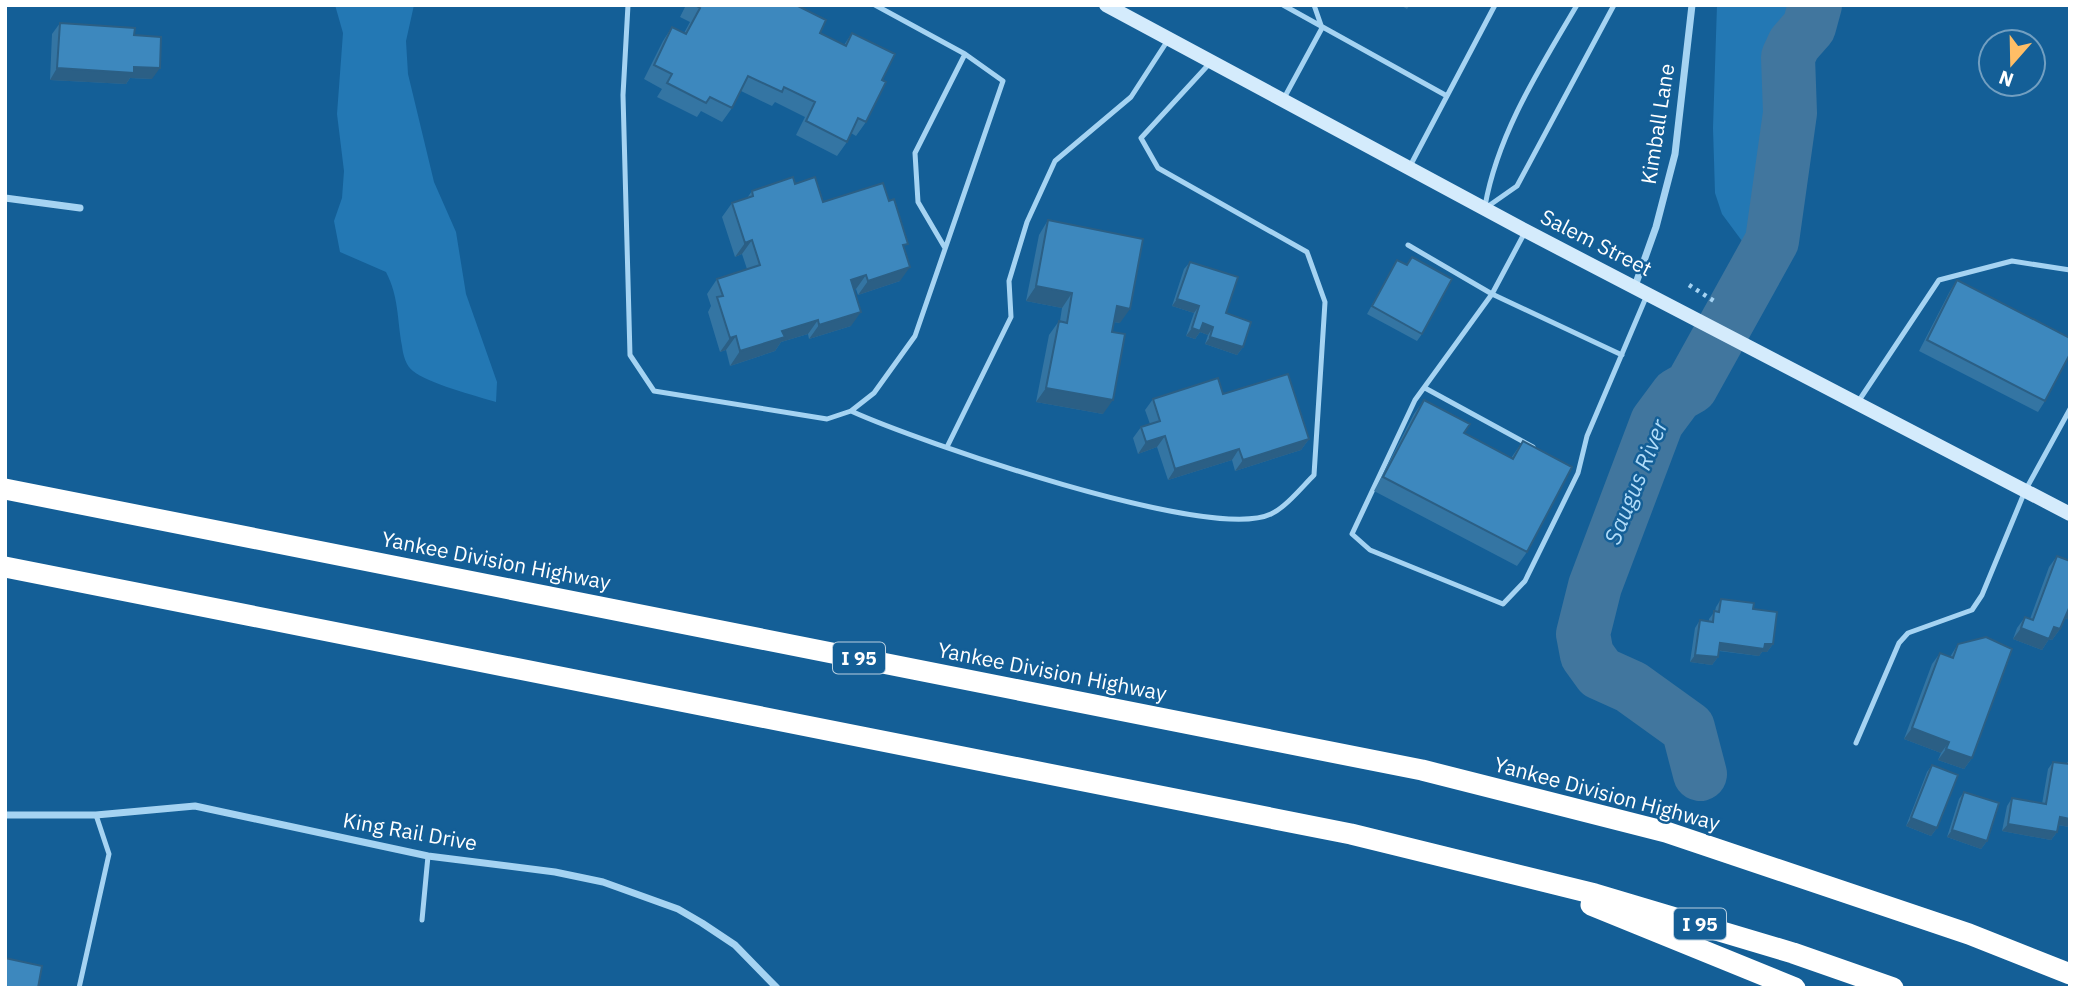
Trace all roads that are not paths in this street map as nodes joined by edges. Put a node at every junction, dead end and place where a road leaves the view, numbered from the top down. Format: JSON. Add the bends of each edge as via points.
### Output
{"nodes":[{"id":1,"x":628,"y":5,"type":"edge"},
{"id":2,"x":875,"y":5,"type":"edge"},
{"id":3,"x":1106,"y":5,"type":"edge"},
{"id":4,"x":1283,"y":5,"type":"edge"},
{"id":5,"x":1314,"y":5,"type":"edge"},
{"id":6,"x":1495,"y":5,"type":"edge"},
{"id":7,"x":1577,"y":5,"type":"edge"},
{"id":8,"x":1614,"y":5,"type":"edge"},
{"id":9,"x":1692,"y":5,"type":"edge"},
{"id":10,"x":1322,"y":28,"type":"junction"},
{"id":11,"x":1168,"y":40,"type":"junction"},
{"id":12,"x":965,"y":54,"type":"junction"},
{"id":13,"x":1211,"y":62,"type":"junction"},
{"id":14,"x":1447,"y":96,"type":"junction"},
{"id":15,"x":1282,"y":101,"type":"junction"},
{"id":16,"x":1409,"y":168,"type":"junction"},
{"id":17,"x":5,"y":198,"type":"edge"},
{"id":18,"x":80,"y":208,"type":"dead end"},
{"id":19,"x":1485,"y":209,"type":"junction"},
{"id":20,"x":1526,"y":231,"type":"junction"},
{"id":21,"x":1408,"y":244,"type":"dead end"},
{"id":22,"x":945,"y":248,"type":"junction"},
{"id":23,"x":2070,"y":270,"type":"edge"},
{"id":24,"x":1641,"y":290,"type":"junction"},
{"id":25,"x":1492,"y":294,"type":"junction"},
{"id":26,"x":1622,"y":355,"type":"junction"},
{"id":27,"x":1424,"y":388,"type":"junction"},
{"id":28,"x":1857,"y":402,"type":"junction"},
{"id":29,"x":2070,"y":409,"type":"edge"},
{"id":30,"x":851,"y":411,"type":"junction"},
{"id":31,"x":947,"y":447,"type":"junction"},
{"id":32,"x":1535,"y":448,"type":"edge"},
{"id":33,"x":1567,"y":466,"type":"edge"},
{"id":34,"x":1578,"y":472,"type":"junction"},
{"id":35,"x":5,"y":489,"type":"edge"},
{"id":36,"x":2025,"y":491,"type":"junction"},
{"id":37,"x":2070,"y":514,"type":"edge"},
{"id":38,"x":5,"y":567,"type":"edge"},
{"id":39,"x":1856,"y":743,"type":"dead end"},
{"id":40,"x":5,"y":815,"type":"edge"},
{"id":41,"x":96,"y":815,"type":"junction"},
{"id":42,"x":428,"y":856,"type":"junction"},
{"id":43,"x":1505,"y":870,"type":"junction"},
{"id":44,"x":422,"y":920,"type":"dead end"},
{"id":45,"x":2070,"y":974,"type":"edge"},
{"id":46,"x":79,"y":988,"type":"edge"},
{"id":47,"x":777,"y":988,"type":"edge"},
{"id":48,"x":1795,"y":988,"type":"edge"},
{"id":49,"x":1893,"y":988,"type":"edge"}],
"edges":[{"from":1,"to":30,"type":"lane","via":[[623,95],[630,355],[654,391],[827,419]]},
{"from":2,"to":12,"type":"lane"},
{"from":3,"to":11,"type":"main road","name":"Salem Street"},
{"from":4,"to":10,"type":"lane"},
{"from":5,"to":10,"type":"lane"},
{"from":6,"to":14,"type":"lane"},
{"from":7,"to":19,"type":"lane","via":[[1530,85],[1490,176]]},
{"from":8,"to":19,"type":"lane","via":[[1517,186]]},
{"from":9,"to":24,"type":"street","name":"Kimball Lane","via":[[1675,155]]},
{"from":10,"to":14,"type":"lane"},
{"from":10,"to":15,"type":"lane"},
{"from":11,"to":13,"type":"main road","name":"Salem Street"},
{"from":11,"to":31,"type":"lane","via":[[1131,97],[1055,161],[1027,222],[1009,281],[1011,317]]},
{"from":12,"to":22,"type":"lane","via":[[915,153],[918,202]]},
{"from":12,"to":22,"type":"lane","via":[[1003,81]]},
{"from":13,"to":15,"type":"main road","name":"Salem Street"},
{"from":13,"to":31,"type":"lane","via":[[1141,138],[1158,168],[1307,252],[1325,302],[1314,475],[1270,514],[1226,521],[1129,503]]},
{"from":14,"to":16,"type":"lane"},
{"from":15,"to":16,"type":"main road","name":"Salem Street"},
{"from":16,"to":19,"type":"main road","name":"Salem Street"},
{"from":17,"to":18,"type":"street"},
{"from":19,"to":20,"type":"main road","name":"Salem Street"},
{"from":20,"to":24,"type":"main road","name":"Salem Street"},
{"from":20,"to":25,"type":"lane"},
{"from":21,"to":25,"type":"lane"},
{"from":22,"to":30,"type":"lane","via":[[915,336],[874,393]]},
{"from":23,"to":28,"type":"lane","via":[[2012,261],[1939,280]]},
{"from":24,"to":26,"type":"lane"},
{"from":24,"to":28,"type":"main road","name":"Salem Street"},
{"from":25,"to":26,"type":"lane"},
{"from":25,"to":27,"type":"lane"},
{"from":26,"to":34,"type":"lane","via":[[1587,436]]},
{"from":27,"to":32,"type":"lane"},
{"from":27,"to":34,"type":"lane","via":[[1352,534],[1370,550],[1503,604],[1525,581]]},
{"from":28,"to":36,"type":"main road","name":"Salem Street"},
{"from":29,"to":36,"type":"lane"},
{"from":30,"to":31,"type":"lane"},
{"from":33,"to":34,"type":"lane"},
{"from":35,"to":45,"type":"highway","name":"Yankee Division Highway","number":"I 95","via":[[1422,770],[1666,832],[1969,934]]},
{"from":36,"to":37,"type":"main road","name":"Salem Street"},
{"from":36,"to":39,"type":"lane","via":[[1972,610],[1908,633],[1899,643]]},
{"from":38,"to":43,"type":"highway","number":"I 95","via":[[1338,832]]},
{"from":40,"to":41,"type":"street","name":"King Rail Drive"},
{"from":41,"to":42,"type":"street","name":"King Rail Drive","via":[[195,806]]},
{"from":41,"to":46,"type":"lane","via":[[109,854]]},
{"from":42,"to":44,"type":"lane"},
{"from":42,"to":47,"type":"street","name":"King Rail Drive","via":[[555,872],[645,896],[678,909],[734,945]]},
{"from":43,"to":48,"type":"highway"},
{"from":43,"to":49,"type":"highway","number":"I 95","via":[[1682,919]]}]}
